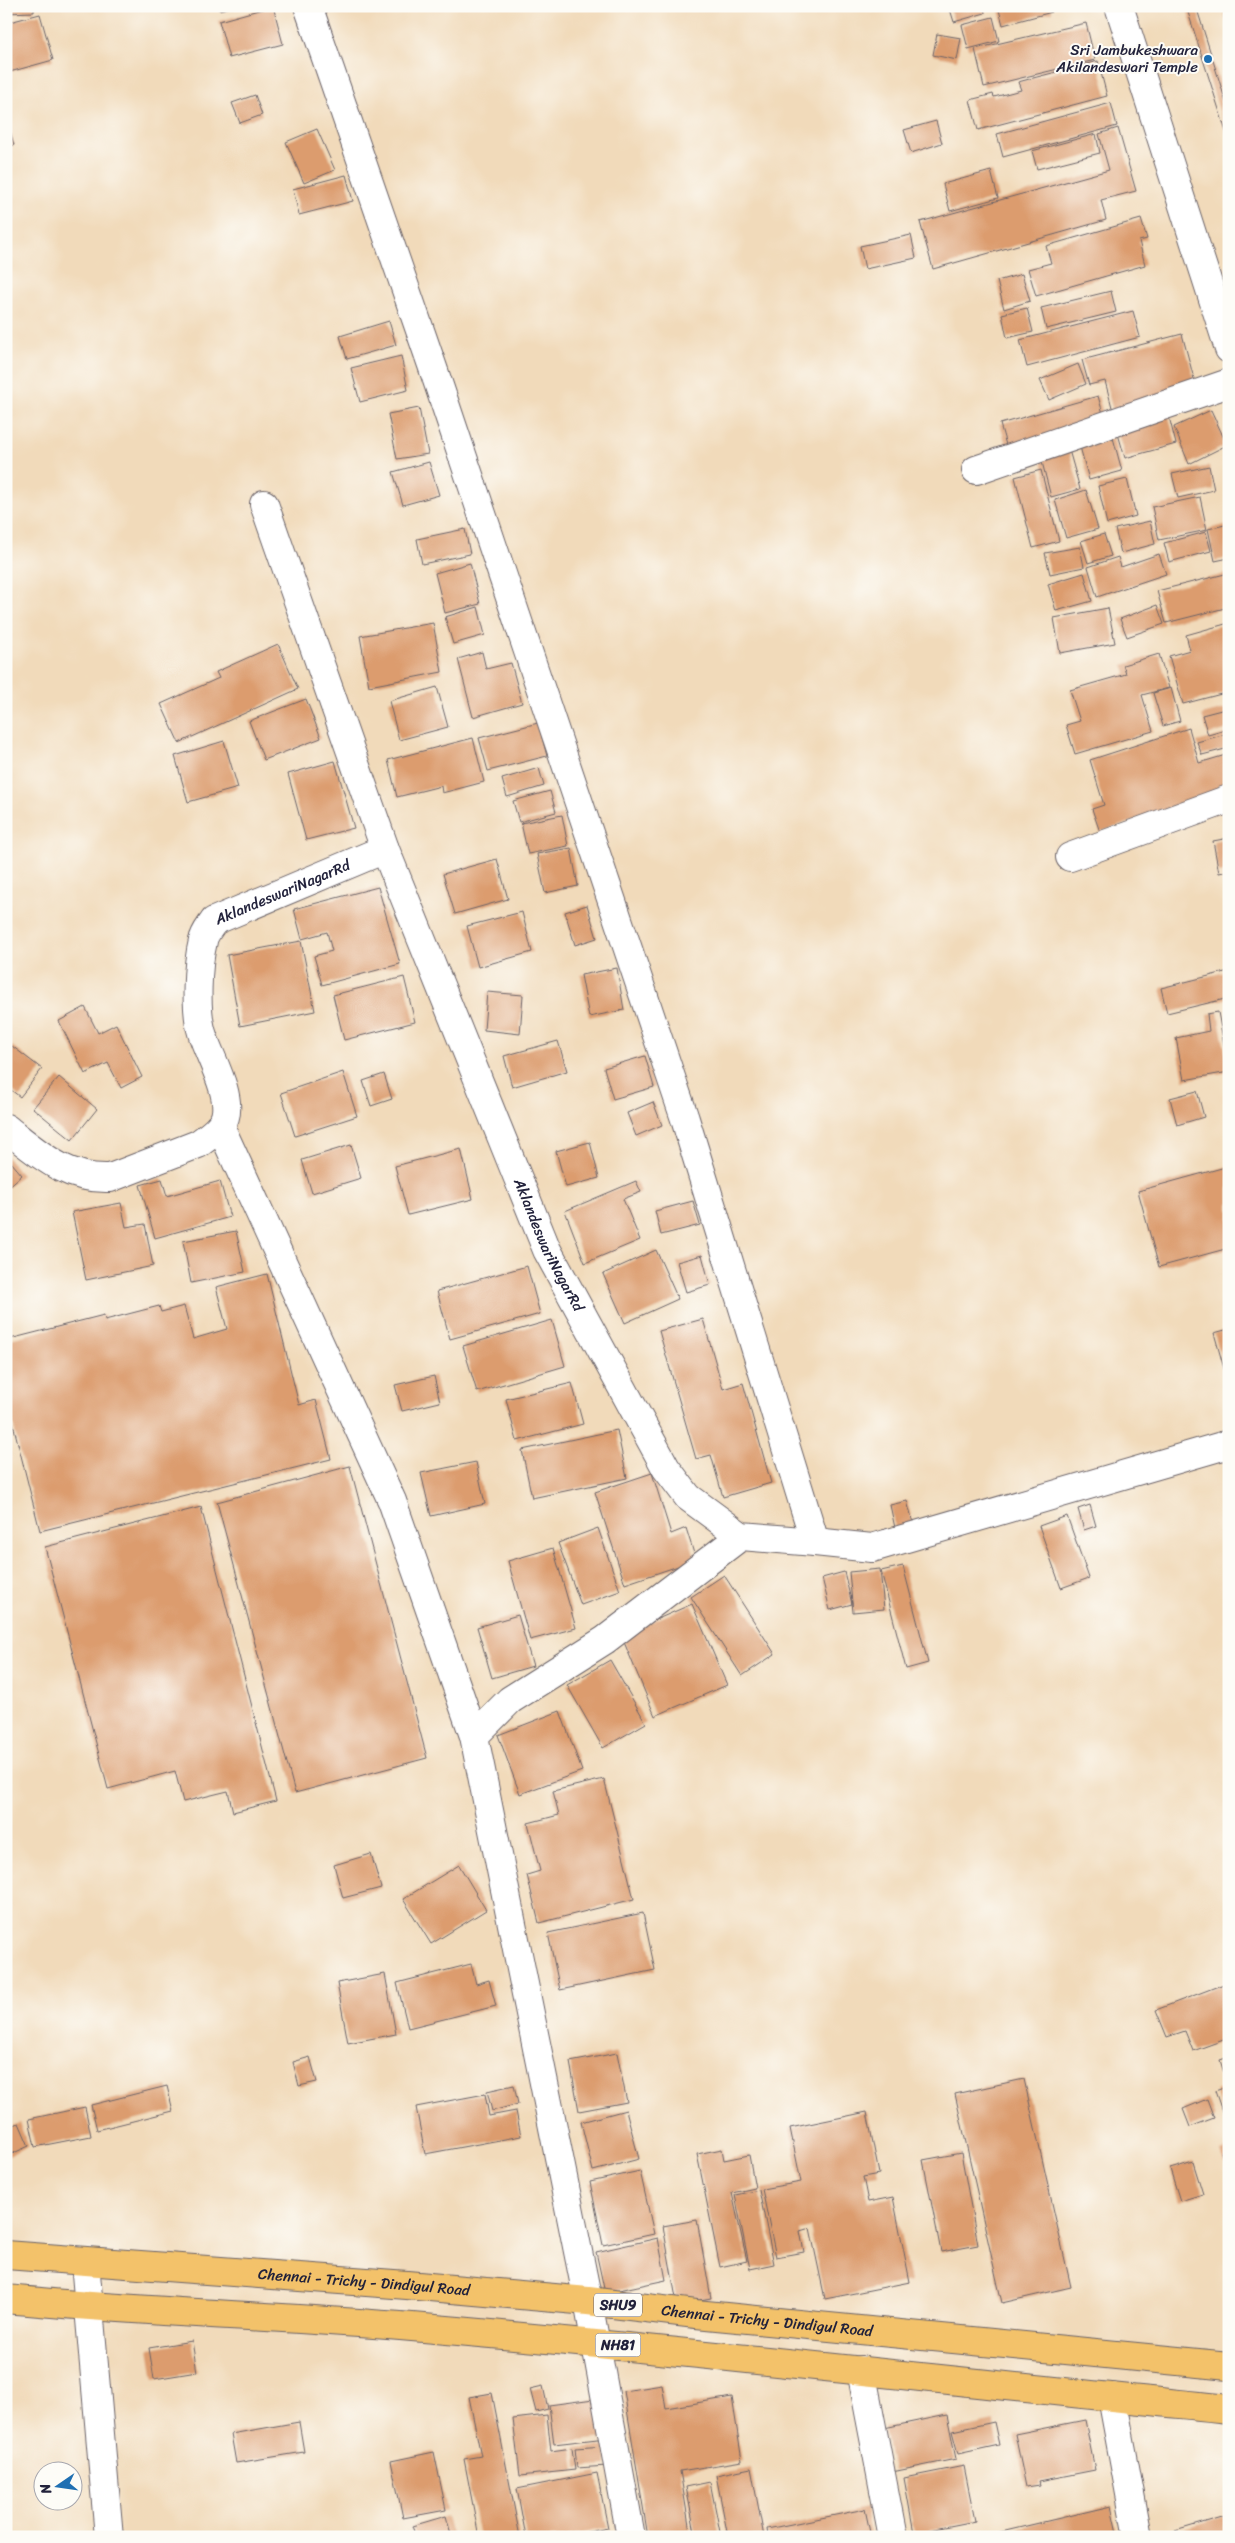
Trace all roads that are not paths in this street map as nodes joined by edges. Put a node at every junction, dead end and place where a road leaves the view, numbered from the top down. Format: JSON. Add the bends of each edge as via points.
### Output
{"nodes":[{"id":1,"x":308,"y":6,"type":"edge"},
{"id":2,"x":1119,"y":6,"type":"edge"},
{"id":3,"x":1229,"y":349,"type":"edge"},
{"id":4,"x":1229,"y":383,"type":"edge"},
{"id":5,"x":976,"y":470,"type":"dead end"},
{"id":6,"x":264,"y":504,"type":"dead end"},
{"id":7,"x":1229,"y":799,"type":"edge"},
{"id":8,"x":385,"y":849,"type":"junction"},
{"id":9,"x":1070,"y":857,"type":"dead end"},
{"id":10,"x":220,"y":1126,"type":"junction"},
{"id":11,"x":6,"y":1128,"type":"edge"},
{"id":12,"x":1229,"y":1444,"type":"edge"},
{"id":13,"x":804,"y":1512,"type":"junction"},
{"id":14,"x":754,"y":1537,"type":"junction"},
{"id":15,"x":815,"y":1542,"type":"junction"},
{"id":16,"x":474,"y":1736,"type":"junction"},
{"id":17,"x":6,"y":2255,"type":"edge"},
{"id":18,"x":85,"y":2262,"type":"junction"},
{"id":19,"x":6,"y":2299,"type":"edge"},
{"id":20,"x":588,"y":2301,"type":"junction"},
{"id":21,"x":87,"y":2307,"type":"junction"},
{"id":22,"x":596,"y":2343,"type":"junction"},
{"id":23,"x":1229,"y":2366,"type":"edge"},
{"id":24,"x":861,"y":2370,"type":"junction"},
{"id":25,"x":1112,"y":2397,"type":"junction"},
{"id":26,"x":1229,"y":2409,"type":"edge"},
{"id":27,"x":109,"y":2537,"type":"edge"},
{"id":28,"x":631,"y":2537,"type":"edge"},
{"id":29,"x":893,"y":2537,"type":"edge"},
{"id":30,"x":1138,"y":2537,"type":"edge"}],
"edges":[{"from":1,"to":13,"type":"street","via":[[685,1119]]},
{"from":2,"to":3,"type":"street"},
{"from":4,"to":5,"type":"street"},
{"from":6,"to":8,"type":"street","name":"AklandeswariNagarRd"},
{"from":7,"to":9,"type":"street"},
{"from":8,"to":10,"type":"street","name":"AklandeswariNagarRd","via":[[214,921],[203,940],[198,995],[202,1031],[225,1097],[225,1118]]},
{"from":8,"to":14,"type":"street","name":"AklandeswariNagarRd","via":[[547,1250],[666,1468],[688,1497]]},
{"from":10,"to":11,"type":"street","via":[[198,1144],[110,1178],[94,1179],[53,1165]]},
{"from":10,"to":16,"type":"street","via":[[392,1502]]},
{"from":12,"to":15,"type":"street","via":[[872,1548]]},
{"from":13,"to":14,"type":"street"},
{"from":13,"to":15,"type":"street"},
{"from":14,"to":15,"type":"street"},
{"from":14,"to":16,"type":"street","via":[[605,1640],[510,1700]]},
{"from":16,"to":20,"type":"street"},
{"from":17,"to":18,"type":"highway","name":"Chennai - Trichy - Dindigul Road","number":"SHU9"},
{"from":18,"to":20,"type":"highway","name":"Chennai - Trichy - Dindigul Road","number":"SHU9"},
{"from":18,"to":21,"type":"street"},
{"from":19,"to":21,"type":"highway","number":"NH81"},
{"from":20,"to":22,"type":"street"},
{"from":20,"to":23,"type":"highway","name":"Chennai - Trichy - Dindigul Road","number":"SHU9"},
{"from":21,"to":22,"type":"highway","number":"NH81","via":[[408,2326]]},
{"from":21,"to":27,"type":"street"},
{"from":22,"to":24,"type":"highway","number":"NH81"},
{"from":22,"to":28,"type":"street"},
{"from":24,"to":25,"type":"highway","number":"NH81"},
{"from":24,"to":29,"type":"street"},
{"from":25,"to":26,"type":"highway","number":"NH81"},
{"from":25,"to":30,"type":"street"}]}
